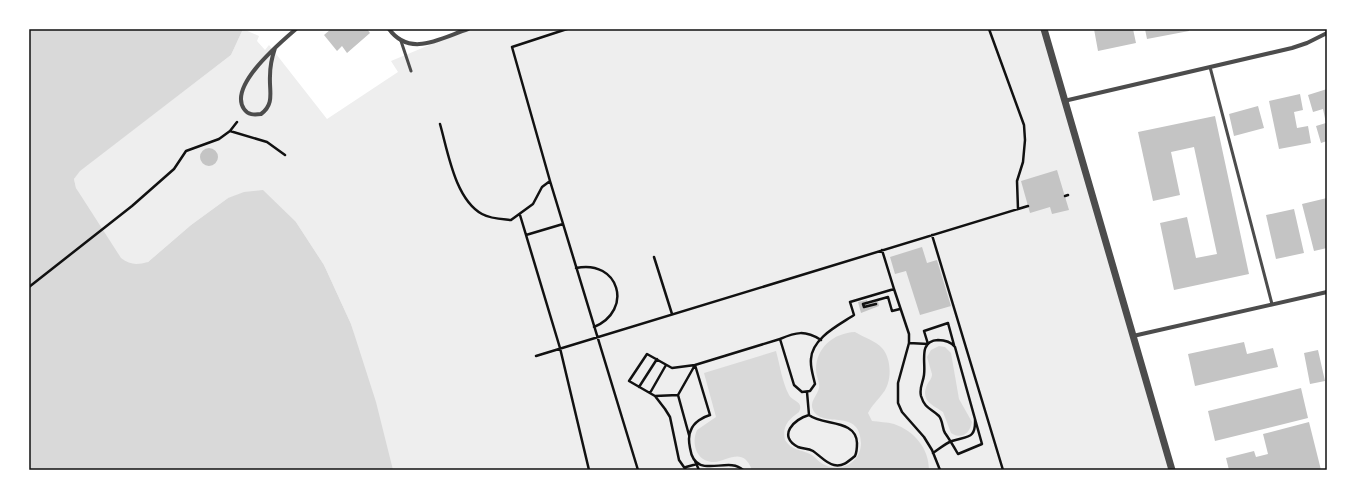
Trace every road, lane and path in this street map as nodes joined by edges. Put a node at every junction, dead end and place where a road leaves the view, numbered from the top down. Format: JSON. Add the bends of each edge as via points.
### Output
{"nodes":[{"id":1,"x":296,"y":29,"type":"edge"},
{"id":2,"x":389,"y":29,"type":"edge"},
{"id":3,"x":468,"y":29,"type":"edge"},
{"id":4,"x":568,"y":29,"type":"edge"},
{"id":5,"x":989,"y":29,"type":"edge"},
{"id":6,"x":1044,"y":29,"type":"edge"},
{"id":7,"x":1327,"y":33,"type":"edge"},
{"id":8,"x":400,"y":41,"type":"junction"},
{"id":9,"x":275,"y":48,"type":"junction"},
{"id":10,"x":1210,"y":67,"type":"junction"},
{"id":11,"x":411,"y":71,"type":"dead end"},
{"id":12,"x":1064,"y":101,"type":"junction"},
{"id":13,"x":237,"y":122,"type":"dead end"},
{"id":14,"x":440,"y":124,"type":"dead end"},
{"id":15,"x":230,"y":131,"type":"junction"},
{"id":16,"x":285,"y":154,"type":"dead end"},
{"id":17,"x":550,"y":181,"type":"junction"},
{"id":18,"x":1028,"y":206,"type":"dead end"},
{"id":19,"x":1018,"y":209,"type":"junction"},
{"id":20,"x":520,"y":215,"type":"junction"},
{"id":21,"x":563,"y":224,"type":"junction"},
{"id":22,"x":526,"y":235,"type":"junction"},
{"id":23,"x":932,"y":236,"type":"junction"},
{"id":24,"x":882,"y":250,"type":"junction"},
{"id":25,"x":654,"y":257,"type":"dead end"},
{"id":26,"x":576,"y":268,"type":"junction"},
{"id":27,"x":29,"y":288,"type":"edge"},
{"id":28,"x":894,"y":289,"type":"junction"},
{"id":29,"x":1327,"y":292,"type":"edge"},
{"id":30,"x":876,"y":304,"type":"dead end"},
{"id":31,"x":1272,"y":304,"type":"junction"},
{"id":32,"x":900,"y":309,"type":"junction"},
{"id":33,"x":672,"y":314,"type":"junction"},
{"id":34,"x":594,"y":328,"type":"junction"},
{"id":35,"x":597,"y":336,"type":"junction"},
{"id":36,"x":1133,"y":336,"type":"junction"},
{"id":37,"x":780,"y":339,"type":"junction"},
{"id":38,"x":821,"y":340,"type":"junction"},
{"id":39,"x":909,"y":343,"type":"junction"},
{"id":40,"x":928,"y":344,"type":"junction"},
{"id":41,"x":955,"y":347,"type":"junction"},
{"id":42,"x":560,"y":348,"type":"junction"},
{"id":43,"x":536,"y":356,"type":"dead end"},
{"id":44,"x":657,"y":359,"type":"junction"},
{"id":45,"x":666,"y":365,"type":"junction"},
{"id":46,"x":695,"y":365,"type":"junction"},
{"id":47,"x":640,"y":387,"type":"junction"},
{"id":48,"x":807,"y":392,"type":"junction"},
{"id":49,"x":650,"y":393,"type":"junction"},
{"id":50,"x":678,"y":395,"type":"junction"},
{"id":51,"x":655,"y":396,"type":"junction"},
{"id":52,"x":809,"y":415,"type":"junction"},
{"id":53,"x":975,"y":419,"type":"junction"},
{"id":54,"x":689,"y":437,"type":"junction"},
{"id":55,"x":951,"y":442,"type":"junction"},
{"id":56,"x":933,"y":453,"type":"junction"},
{"id":57,"x":694,"y":460,"type":"junction"},
{"id":58,"x":697,"y":464,"type":"junction"},
{"id":59,"x":686,"y":469,"type":"edge"},
{"id":60,"x":589,"y":470,"type":"edge"},
{"id":61,"x":638,"y":470,"type":"edge"},
{"id":62,"x":699,"y":470,"type":"edge"},
{"id":63,"x":743,"y":470,"type":"edge"},
{"id":64,"x":940,"y":470,"type":"edge"},
{"id":65,"x":1003,"y":470,"type":"edge"},
{"id":66,"x":1172,"y":470,"type":"edge"}],
"edges":[{"from":1,"to":9,"type":"street"},
{"from":2,"to":8,"type":"street"},
{"from":3,"to":8,"type":"street","via":[[423,44],[415,45]]},
{"from":4,"to":17,"type":"path","via":[[512,47]]},
{"from":5,"to":19,"type":"path","via":[[1024,124],[1023,162],[1017,181]]},
{"from":6,"to":12,"type":"street"},
{"from":7,"to":10,"type":"street","via":[[1292,48]]},
{"from":8,"to":11,"type":"lane"},
{"from":9,"to":9,"type":"street","via":[[253,73],[241,92],[242,105],[250,114],[261,114],[269,106]]},
{"from":10,"to":12,"type":"street"},
{"from":10,"to":31,"type":"lane"},
{"from":12,"to":36,"type":"street"},
{"from":13,"to":15,"type":"path"},
{"from":14,"to":20,"type":"path","via":[[461,193],[470,205],[481,214],[494,219],[511,220]]},
{"from":15,"to":16,"type":"path","via":[[267,142]]},
{"from":15,"to":27,"type":"path","via":[[219,139],[186,151],[174,169],[132,206]]},
{"from":17,"to":20,"type":"path","via":[[542,187],[533,204]]},
{"from":17,"to":21,"type":"path"},
{"from":18,"to":19,"type":"path"},
{"from":19,"to":23,"type":"path"},
{"from":20,"to":22,"type":"path"},
{"from":21,"to":22,"type":"path"},
{"from":21,"to":26,"type":"path"},
{"from":22,"to":42,"type":"path"},
{"from":23,"to":24,"type":"path"},
{"from":23,"to":65,"type":"path"},
{"from":24,"to":28,"type":"path"},
{"from":24,"to":33,"type":"path"},
{"from":25,"to":33,"type":"path"},
{"from":26,"to":34,"type":"path"},
{"from":26,"to":34,"type":"path","via":[[596,267],[612,279],[617,288],[616,308],[611,317]]},
{"from":28,"to":32,"type":"path"},
{"from":28,"to":38,"type":"path","via":[[850,302],[854,316]]},
{"from":29,"to":31,"type":"street"},
{"from":30,"to":32,"type":"path","via":[[864,307],[863,304],[888,297],[892,311]]},
{"from":31,"to":36,"type":"street"},
{"from":32,"to":39,"type":"path","via":[[909,334]]},
{"from":33,"to":35,"type":"path"},
{"from":34,"to":35,"type":"path"},
{"from":35,"to":42,"type":"path"},
{"from":35,"to":61,"type":"path"},
{"from":36,"to":66,"type":"street"},
{"from":37,"to":38,"type":"path","via":[[801,332],[810,333]]},
{"from":37,"to":46,"type":"path"},
{"from":37,"to":48,"type":"path","via":[[794,385],[802,392]]},
{"from":38,"to":48,"type":"path","via":[[810,357],[815,384],[814,388]]},
{"from":39,"to":40,"type":"path"},
{"from":39,"to":56,"type":"path","via":[[898,383],[898,403]]},
{"from":40,"to":41,"type":"path","via":[[940,340],[947,341]]},
{"from":40,"to":41,"type":"path","via":[[924,331],[948,323]]},
{"from":40,"to":55,"type":"path","via":[[923,353],[924,376],[920,388],[921,396],[927,407],[938,416]]},
{"from":41,"to":53,"type":"path"},
{"from":42,"to":43,"type":"path"},
{"from":42,"to":60,"type":"path"},
{"from":44,"to":45,"type":"path"},
{"from":44,"to":47,"type":"path"},
{"from":44,"to":47,"type":"path","via":[[647,354],[629,381]]},
{"from":45,"to":46,"type":"path","via":[[672,368]]},
{"from":45,"to":49,"type":"path"},
{"from":46,"to":50,"type":"path"},
{"from":46,"to":54,"type":"path","via":[[710,415],[696,423]]},
{"from":47,"to":49,"type":"path"},
{"from":48,"to":52,"type":"path"},
{"from":49,"to":51,"type":"path"},
{"from":50,"to":51,"type":"path"},
{"from":50,"to":54,"type":"path"},
{"from":51,"to":59,"type":"path","via":[[670,417],[679,460]]},
{"from":52,"to":52,"type":"path","via":[[821,422],[843,425],[851,430],[857,438],[855,456],[843,465],[833,465],[811,450],[800,448],[793,443],[788,434],[790,427],[800,418]]},
{"from":53,"to":55,"type":"path","via":[[975,431],[971,436]]},
{"from":53,"to":55,"type":"path","via":[[982,444],[958,454]]},
{"from":54,"to":57,"type":"path"},
{"from":55,"to":56,"type":"path"},
{"from":56,"to":64,"type":"path"},
{"from":57,"to":58,"type":"path"},
{"from":57,"to":63,"type":"path","via":[[709,468],[731,464],[739,465]]},
{"from":58,"to":59,"type":"path"},
{"from":58,"to":62,"type":"path"}]}
